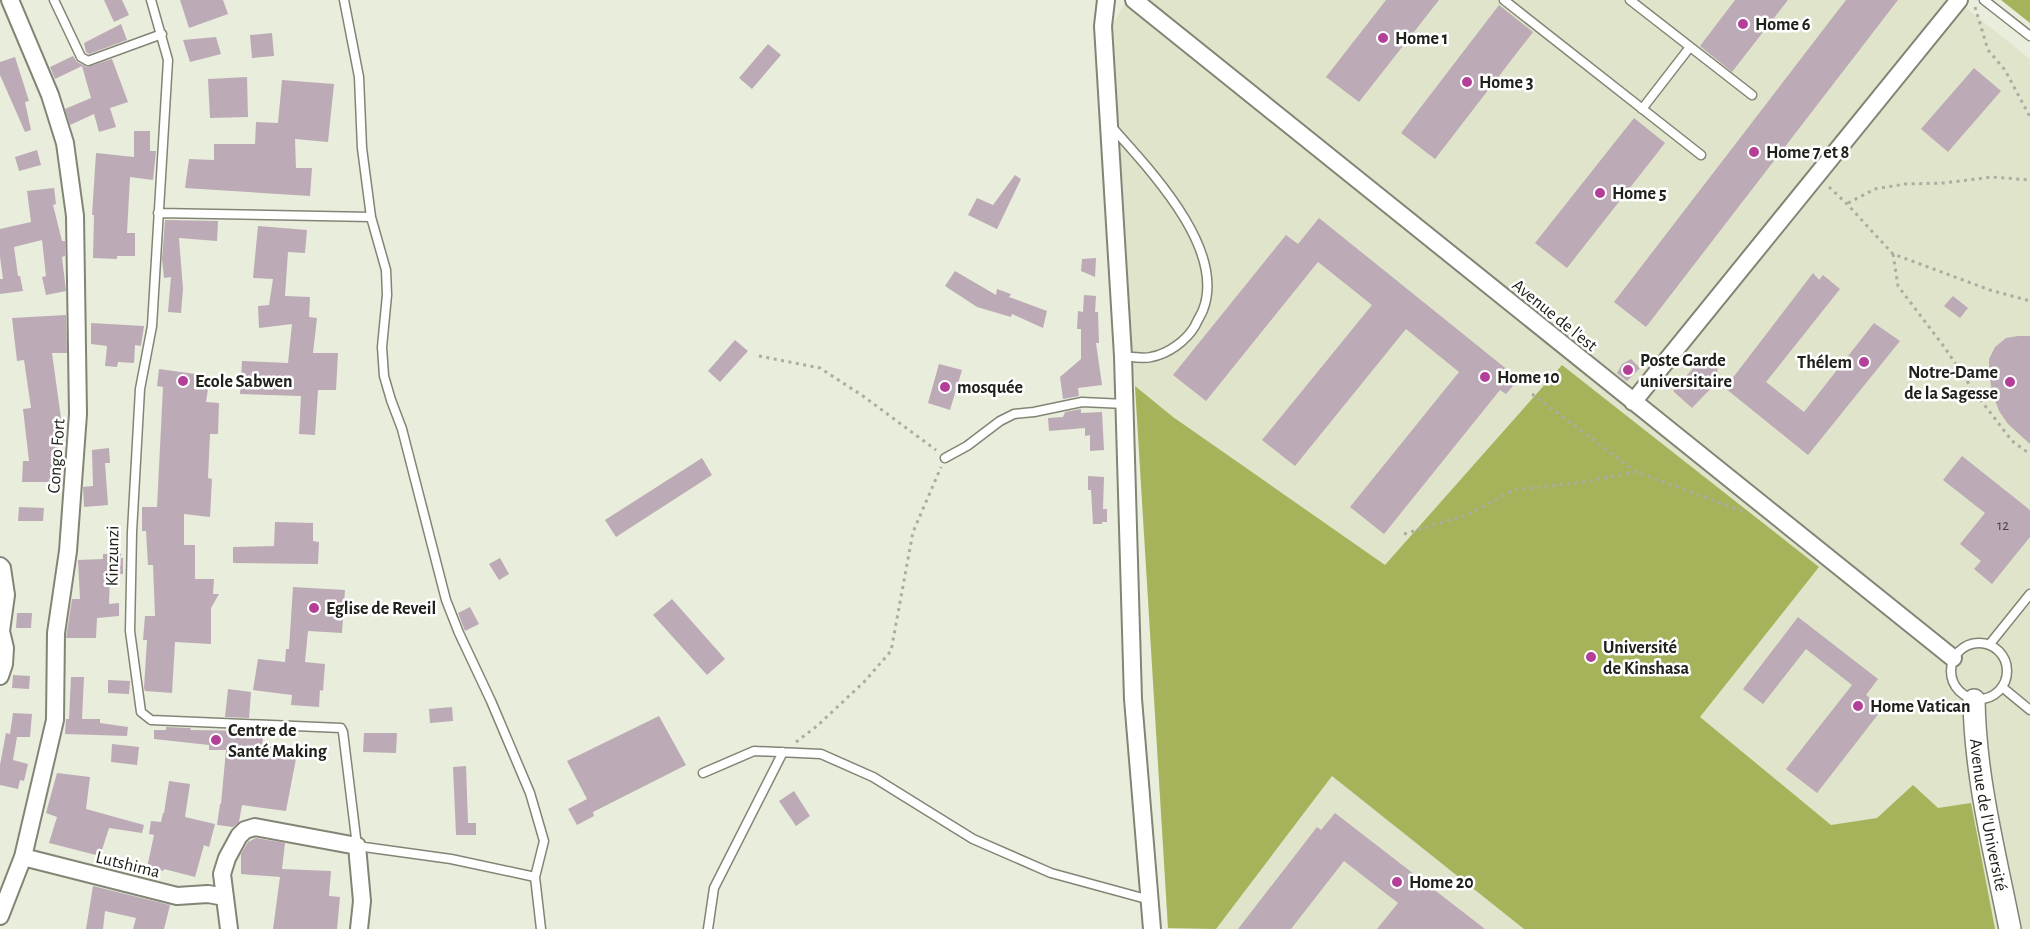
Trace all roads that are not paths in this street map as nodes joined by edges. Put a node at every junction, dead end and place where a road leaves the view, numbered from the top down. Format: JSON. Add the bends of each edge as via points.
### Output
{"nodes":[{"id":1,"x":10,"y":0,"type":"edge"},
{"id":2,"x":54,"y":0,"type":"edge"},
{"id":3,"x":152,"y":0,"type":"edge"},
{"id":4,"x":344,"y":0,"type":"edge"},
{"id":5,"x":1106,"y":0,"type":"edge"},
{"id":6,"x":1134,"y":0,"type":"edge"},
{"id":7,"x":1504,"y":0,"type":"edge"},
{"id":8,"x":1630,"y":0,"type":"edge"},
{"id":9,"x":1959,"y":0,"type":"edge"},
{"id":10,"x":1984,"y":0,"type":"edge"},
{"id":11,"x":162,"y":34,"type":"junction"},
{"id":12,"x":2030,"y":36,"type":"edge"},
{"id":13,"x":1690,"y":47,"type":"junction"},
{"id":14,"x":1752,"y":95,"type":"dead end"},
{"id":15,"x":1642,"y":109,"type":"junction"},
{"id":16,"x":1109,"y":124,"type":"junction"},
{"id":17,"x":1701,"y":155,"type":"dead end"},
{"id":18,"x":158,"y":213,"type":"junction"},
{"id":19,"x":371,"y":217,"type":"junction"},
{"id":20,"x":1123,"y":356,"type":"junction"},
{"id":21,"x":1633,"y":402,"type":"junction"},
{"id":22,"x":1125,"y":404,"type":"junction"},
{"id":23,"x":945,"y":458,"type":"road end"},
{"id":24,"x":0,"y":566,"type":"edge"},
{"id":25,"x":2030,"y":594,"type":"edge"},
{"id":26,"x":1989,"y":645,"type":"junction"},
{"id":27,"x":1953,"y":658,"type":"junction"},
{"id":28,"x":0,"y":676,"type":"edge"},
{"id":29,"x":2002,"y":687,"type":"junction"},
{"id":30,"x":1974,"y":700,"type":"junction"},
{"id":31,"x":2030,"y":710,"type":"edge"},
{"id":32,"x":783,"y":752,"type":"junction"},
{"id":33,"x":703,"y":773,"type":"dead end"},
{"id":34,"x":357,"y":846,"type":"junction"},
{"id":35,"x":23,"y":857,"type":"junction"},
{"id":36,"x":535,"y":877,"type":"junction"},
{"id":37,"x":225,"y":897,"type":"junction"},
{"id":38,"x":1151,"y":900,"type":"junction"},
{"id":39,"x":0,"y":916,"type":"edge"},
{"id":40,"x":229,"y":929,"type":"edge"},
{"id":41,"x":359,"y":929,"type":"edge"},
{"id":42,"x":541,"y":929,"type":"edge"},
{"id":43,"x":708,"y":929,"type":"edge"},
{"id":44,"x":1152,"y":929,"type":"edge"},
{"id":45,"x":2010,"y":929,"type":"edge"}],
"edges":[{"from":1,"to":35,"type":"street","name":"Congo Fort","via":[[50,95],[65,143],[75,216],[78,362],[73,495],[56,633],[55,720]]},
{"from":2,"to":11,"type":"lane","via":[[84,60]]},
{"from":3,"to":11,"type":"lane","name":"Kinzunzi"},
{"from":4,"to":19,"type":"lane","via":[[359,77],[362,148]]},
{"from":5,"to":16,"type":"street","via":[[1103,26]]},
{"from":6,"to":21,"type":"street","name":"Avenue de l'est"},
{"from":7,"to":15,"type":"lane"},
{"from":8,"to":13,"type":"lane"},
{"from":9,"to":21,"type":"street"},
{"from":10,"to":12,"type":"lane"},
{"from":11,"to":18,"type":"lane","name":"Kinzunzi","via":[[168,60]]},
{"from":13,"to":14,"type":"lane"},
{"from":13,"to":15,"type":"lane"},
{"from":15,"to":17,"type":"lane"},
{"from":16,"to":20,"type":"street"},
{"from":16,"to":20,"type":"lane","via":[[1177,205],[1201,251],[1207,281],[1204,309],[1191,333],[1173,348],[1150,357]]},
{"from":18,"to":19,"type":"lane"},
{"from":18,"to":34,"type":"lane","name":"Kinzunzi","via":[[152,326],[140,389],[132,532],[130,631],[141,712],[151,720],[341,728]]},
{"from":19,"to":36,"type":"lane","via":[[386,270],[384,376],[402,429],[446,600],[530,793],[544,841]]},
{"from":20,"to":22,"type":"street"},
{"from":21,"to":27,"type":"street","name":"Avenue de l'est"},
{"from":22,"to":23,"type":"lane","via":[[1082,402],[1014,414]]},
{"from":22,"to":38,"type":"street","via":[[1133,699]]},
{"from":24,"to":28,"type":"street","via":[[6,595],[1,631],[4,664]]},
{"from":25,"to":26,"type":"lane"},
{"from":26,"to":27,"type":"lane","via":[[1969,645]]},
{"from":26,"to":29,"type":"lane","via":[[2004,658],[2007,668]]},
{"from":27,"to":30,"type":"lane","via":[[1953,685]]},
{"from":29,"to":30,"type":"lane","via":[[1990,698]]},
{"from":29,"to":31,"type":"lane"},
{"from":30,"to":45,"type":"street","name":"Avenue de l'Université","via":[[1974,737]]},
{"from":32,"to":33,"type":"lane","via":[[754,751]]},
{"from":32,"to":38,"type":"lane","via":[[821,754],[873,777],[974,839],[1051,873]]},
{"from":32,"to":43,"type":"lane","via":[[714,888]]},
{"from":34,"to":36,"type":"lane","via":[[451,859]]},
{"from":34,"to":37,"type":"street","via":[[255,827],[245,830],[231,850],[222,874]]},
{"from":34,"to":41,"type":"street","name":"Kinzunzi","via":[[362,901]]},
{"from":35,"to":37,"type":"street","name":"Lutshima","via":[[177,896]]},
{"from":35,"to":39,"type":"street","name":"Congo Fort"},
{"from":36,"to":42,"type":"lane"},
{"from":37,"to":40,"type":"street"},
{"from":38,"to":44,"type":"street"}]}
